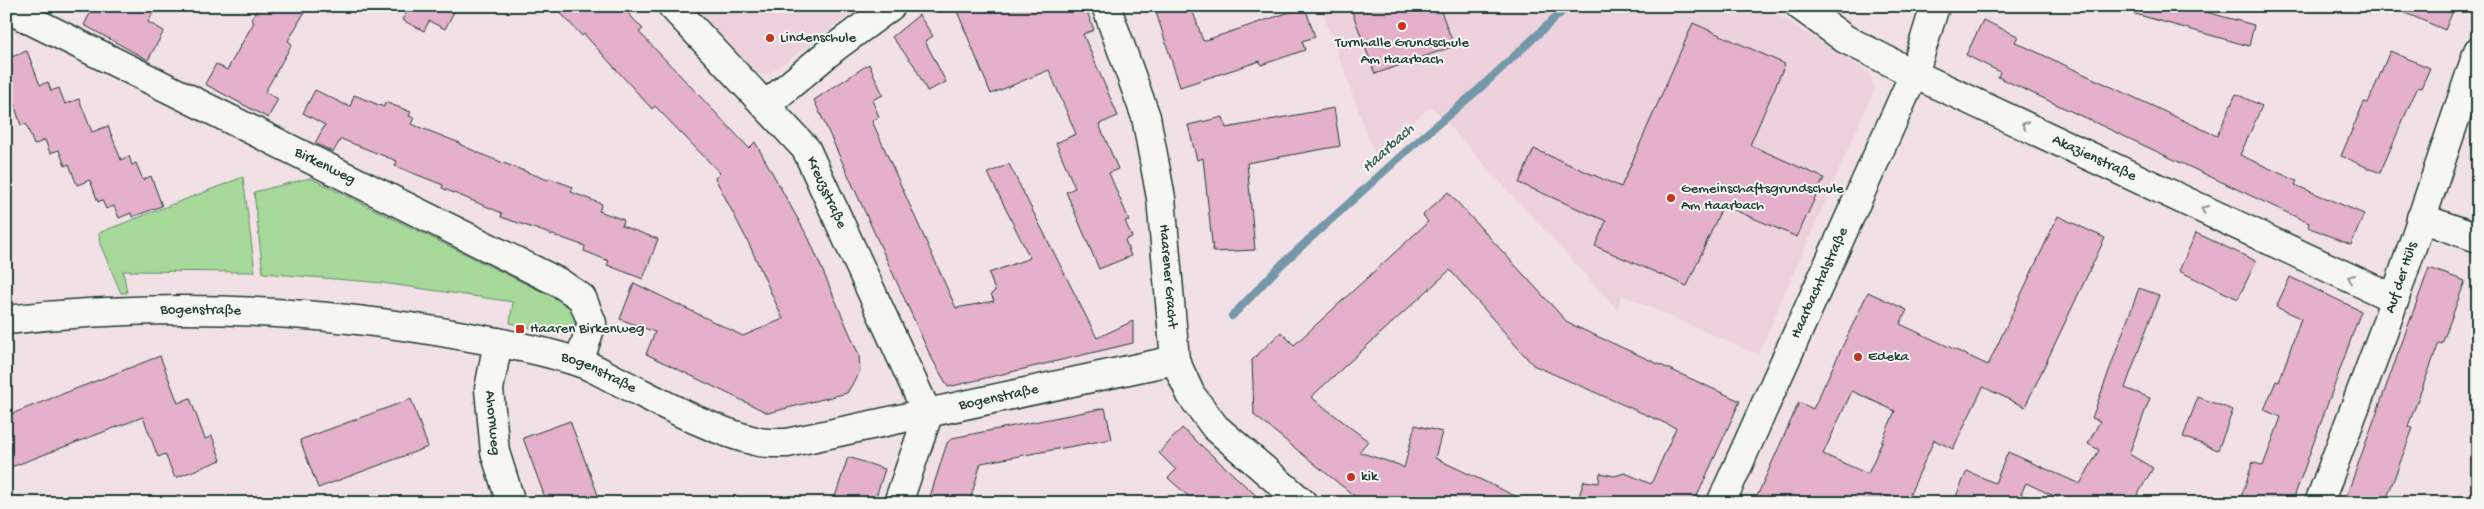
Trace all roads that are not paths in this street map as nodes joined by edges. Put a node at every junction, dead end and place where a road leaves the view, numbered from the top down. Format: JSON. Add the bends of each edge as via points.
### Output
{"nodes":[{"id":1,"x":672,"y":6,"type":"edge"},
{"id":2,"x":891,"y":6,"type":"edge"},
{"id":3,"x":1106,"y":6,"type":"edge"},
{"id":4,"x":1800,"y":6,"type":"edge"},
{"id":5,"x":1935,"y":6,"type":"edge"},
{"id":6,"x":6,"y":8,"type":"edge"},
{"id":7,"x":2478,"y":52,"type":"edge"},
{"id":8,"x":1914,"y":74,"type":"junction"},
{"id":9,"x":766,"y":105,"type":"junction"},
{"id":10,"x":2420,"y":218,"type":"junction"},
{"id":11,"x":2478,"y":238,"type":"edge"},
{"id":12,"x":2395,"y":299,"type":"junction"},
{"id":13,"x":6,"y":320,"type":"edge"},
{"id":14,"x":498,"y":342,"type":"junction"},
{"id":15,"x":1175,"y":360,"type":"junction"},
{"id":16,"x":579,"y":362,"type":"junction"},
{"id":17,"x":928,"y":414,"type":"junction"},
{"id":18,"x":511,"y":503,"type":"edge"},
{"id":19,"x":898,"y":503,"type":"edge"},
{"id":20,"x":1303,"y":503,"type":"edge"},
{"id":21,"x":1721,"y":503,"type":"edge"},
{"id":22,"x":2319,"y":503,"type":"edge"}],
"edges":[{"from":1,"to":9,"type":"street","name":"Kreuzstraße"},
{"from":2,"to":9,"type":"street"},
{"from":3,"to":15,"type":"street","name":"Haarener Gracht","via":[[1146,117],[1161,198]]},
{"from":4,"to":8,"type":"street","name":"Akazienstraße","via":[[1845,39]]},
{"from":5,"to":8,"type":"street","name":"Haarbachtalstraße"},
{"from":6,"to":16,"type":"street","name":"Birkenweg","via":[[560,283],[582,298],[592,324]]},
{"from":7,"to":10,"type":"street","name":"Auf der Hüls"},
{"from":12,"to":8,"type":"street","name":"Akazienstraße","one_way":true},
{"from":8,"to":21,"type":"street","name":"Haarbachtalstraße"},
{"from":9,"to":17,"type":"street","name":"Kreuzstraße","via":[[806,149]]},
{"from":10,"to":11,"type":"street"},
{"from":10,"to":12,"type":"street","name":"Auf der Hüls"},
{"from":12,"to":22,"type":"street","name":"Auf der Hüls"},
{"from":13,"to":14,"type":"street","name":"Bogenstraße","via":[[109,313],[263,312],[329,316],[424,328]]},
{"from":14,"to":16,"type":"street","name":"Bogenstraße"},
{"from":14,"to":18,"type":"street","name":"Ahornweg","via":[[489,388],[495,452]]},
{"from":15,"to":17,"type":"street","name":"Bogenstraße"},
{"from":15,"to":20,"type":"street","name":"Haarener Gracht","via":[[1191,395],[1215,427]]},
{"from":16,"to":17,"type":"street","name":"Bogenstraße","via":[[692,417],[757,442],[787,443]]},
{"from":17,"to":19,"type":"street"}]}
